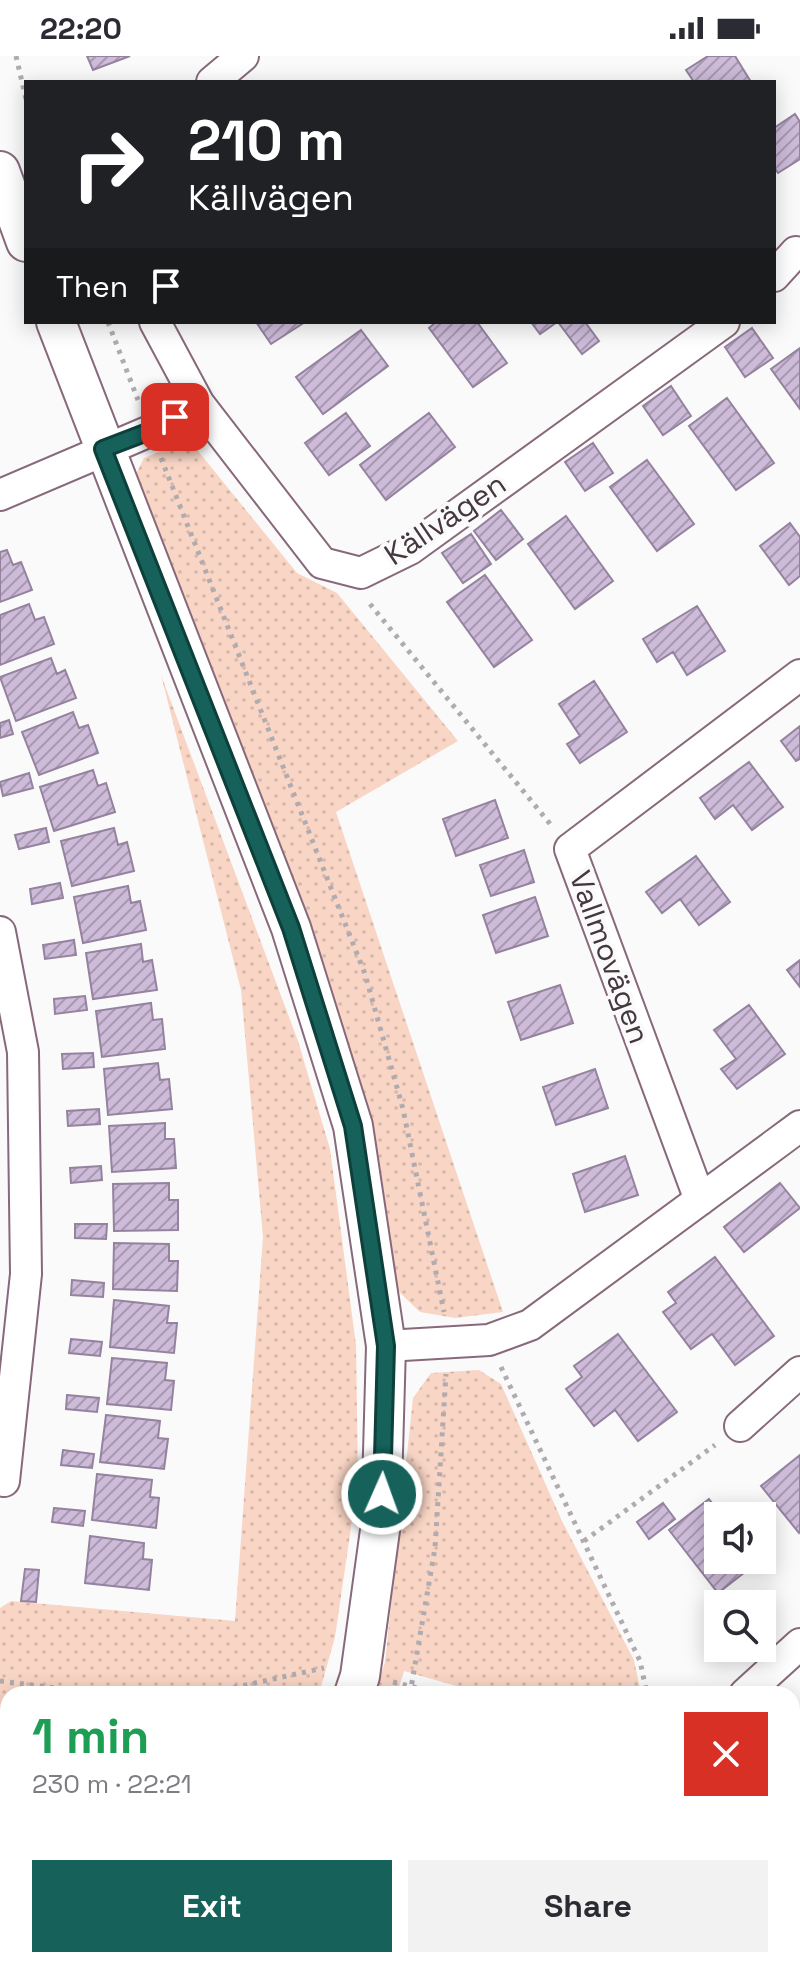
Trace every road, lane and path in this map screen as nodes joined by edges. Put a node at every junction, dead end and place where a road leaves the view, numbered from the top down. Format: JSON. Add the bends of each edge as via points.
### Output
{"nodes":[{"id":1,"x":16,"y":56,"type":"edge"},
{"id":2,"x":243,"y":56,"type":"edge"},
{"id":3,"x":214,"y":80,"type":"edge"},
{"id":4,"x":24,"y":90,"type":"edge"},
{"id":5,"x":0,"y":171,"type":"edge"},
{"id":6,"x":24,"y":237,"type":"edge"},
{"id":7,"x":796,"y":252,"type":"dead end"},
{"id":8,"x":776,"y":274,"type":"edge"},
{"id":9,"x":57,"y":324,"type":"edge"},
{"id":10,"x":156,"y":324,"type":"edge"},
{"id":11,"x":721,"y":324,"type":"edge"},
{"id":12,"x":199,"y":404,"type":"junction"},
{"id":13,"x":103,"y":449,"type":"junction"},
{"id":14,"x":0,"y":495,"type":"edge"},
{"id":15,"x":361,"y":573,"type":"junction"},
{"id":16,"x":800,"y":675,"type":"edge"},
{"id":17,"x":570,"y":849,"type":"junction"},
{"id":18,"x":0,"y":932,"type":"edge"},
{"id":19,"x":800,"y":1126,"type":"edge"},
{"id":20,"x":700,"y":1200,"type":"junction"},
{"id":21,"x":489,"y":1340,"type":"junction"},
{"id":22,"x":386,"y":1346,"type":"junction"},
{"id":23,"x":800,"y":1372,"type":"edge"},
{"id":24,"x":740,"y":1426,"type":"joint"},
{"id":25,"x":4,"y":1481,"type":"dead end"},
{"id":26,"x":584,"y":1541,"type":"junction"},
{"id":27,"x":800,"y":1644,"type":"edge"},
{"id":28,"x":0,"y":1681,"type":"edge"},
{"id":29,"x":357,"y":1685,"type":"edge"},
{"id":30,"x":39,"y":1686,"type":"edge"},
{"id":31,"x":239,"y":1686,"type":"edge"},
{"id":32,"x":645,"y":1686,"type":"edge"},
{"id":33,"x":754,"y":1686,"type":"edge"}],
"edges":[{"from":1,"to":4,"type":"path"},
{"from":2,"to":3,"type":"street"},
{"from":5,"to":6,"type":"street"},
{"from":7,"to":8,"type":"street"},
{"from":9,"to":13,"type":"street"},
{"from":10,"to":12,"type":"street","name":"Källvägen"},
{"from":11,"to":15,"type":"street","name":"Källvägen","via":[[410,549]]},
{"from":12,"to":13,"type":"street"},
{"from":12,"to":15,"type":"street","name":"Källvägen","via":[[322,563]]},
{"from":13,"to":14,"type":"street"},
{"from":13,"to":22,"type":"street","via":[[301,958],[353,1126]]},
{"from":15,"to":17,"type":"path","via":[[365,598]]},
{"from":16,"to":17,"type":"street","name":"Vallmovägen"},
{"from":17,"to":20,"type":"street","name":"Vallmovägen"},
{"from":18,"to":25,"type":"street","via":[[23,1052],[26,1274]]},
{"from":19,"to":20,"type":"street"},
{"from":20,"to":21,"type":"street","via":[[530,1325]]},
{"from":21,"to":22,"type":"street"},
{"from":21,"to":26,"type":"path"},
{"from":22,"to":29,"type":"street","via":[[381,1523]]},
{"from":23,"to":24,"type":"street"},
{"from":24,"to":26,"type":"path"},
{"from":26,"to":32,"type":"path","via":[[640,1661]]},
{"from":27,"to":33,"type":"street"},
{"from":28,"to":30,"type":"path"},
{"from":29,"to":31,"type":"path","via":[[320,1667]]}]}
